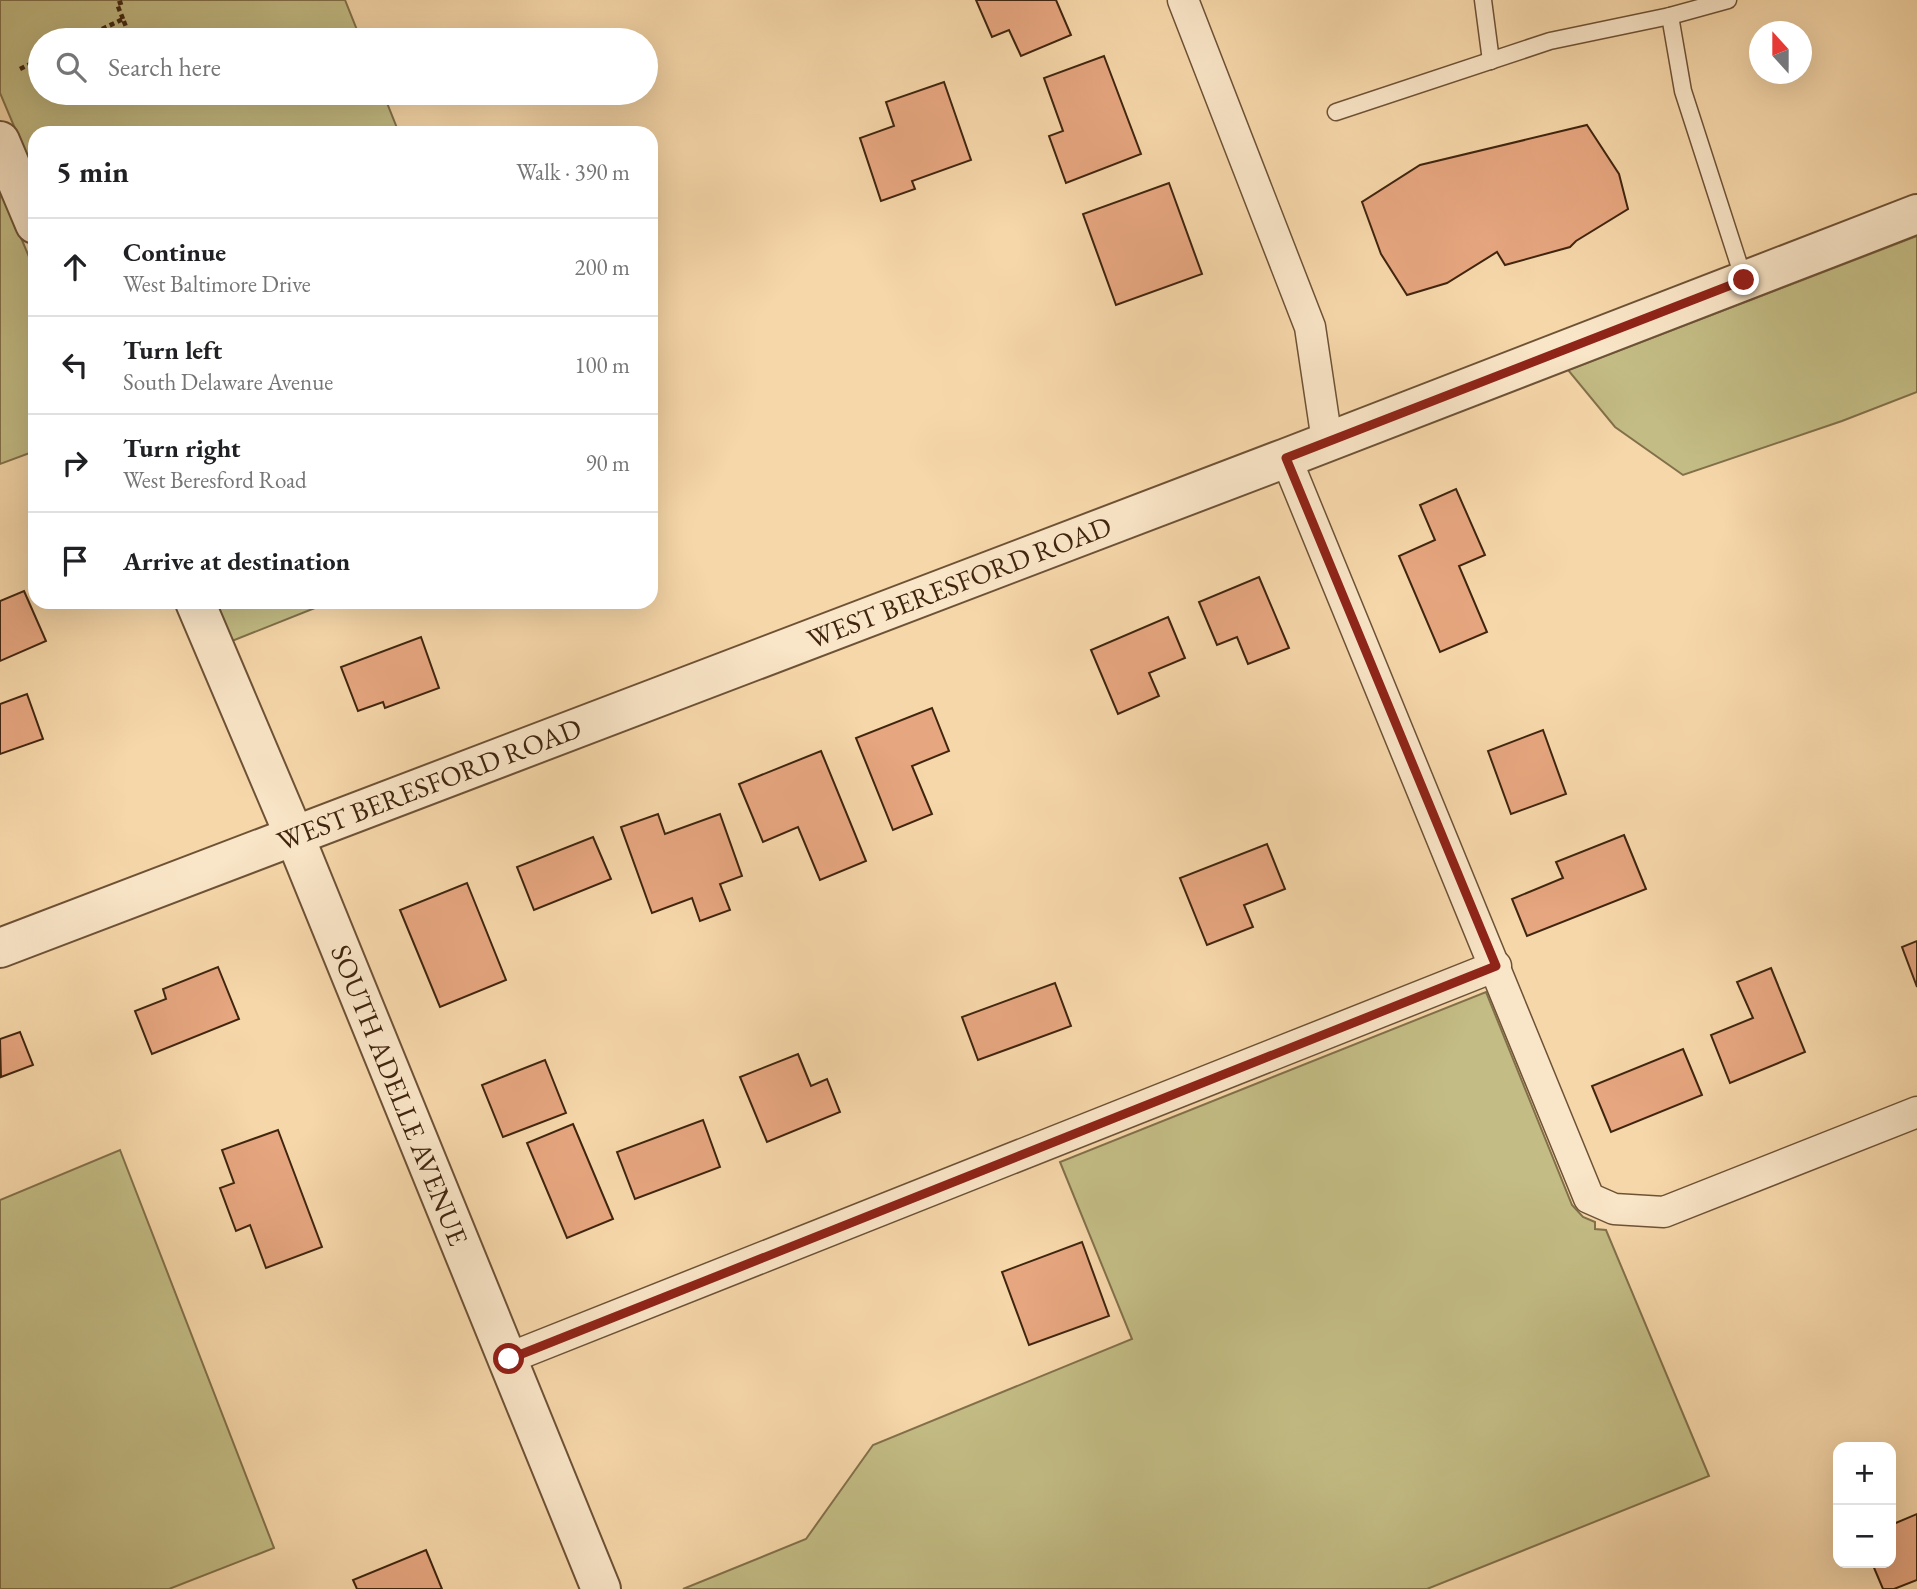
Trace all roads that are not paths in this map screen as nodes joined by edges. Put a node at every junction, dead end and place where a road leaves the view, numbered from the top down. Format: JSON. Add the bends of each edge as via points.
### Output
{"nodes":[{"id":1,"x":1184,"y":0,"type":"edge"},
{"id":2,"x":1483,"y":0,"type":"edge"},
{"id":3,"x":1728,"y":0,"type":"edge"},
{"id":4,"x":1670,"y":16,"type":"junction"},
{"id":5,"x":1491,"y":61,"type":"junction"},
{"id":6,"x":1336,"y":112,"type":"dead end"},
{"id":7,"x":0,"y":141,"type":"edge"},
{"id":8,"x":28,"y":207,"type":"edge"},
{"id":9,"x":1917,"y":214,"type":"edge"},
{"id":10,"x":1744,"y":280,"type":"junction"},
{"id":11,"x":1327,"y":441,"type":"junction"},
{"id":12,"x":1286,"y":458,"type":"junction"},
{"id":13,"x":198,"y":609,"type":"edge"},
{"id":14,"x":294,"y":835,"type":"junction"},
{"id":15,"x":0,"y":948,"type":"edge"},
{"id":16,"x":1496,"y":966,"type":"junction"},
{"id":17,"x":1917,"y":1112,"type":"edge"},
{"id":18,"x":509,"y":1359,"type":"junction"},
{"id":19,"x":601,"y":1589,"type":"edge"}],
"edges":[{"from":1,"to":11,"type":"street","via":[[1310,327]]},
{"from":2,"to":5,"type":"lane"},
{"from":3,"to":4,"type":"lane"},
{"from":4,"to":5,"type":"lane","via":[[1550,41]]},
{"from":4,"to":10,"type":"lane","via":[[1683,91]]},
{"from":5,"to":6,"type":"lane"},
{"from":7,"to":8,"type":"street"},
{"from":9,"to":10,"type":"street","name":"WEST BERESFORD ROAD"},
{"from":10,"to":11,"type":"street","name":"WEST BERESFORD ROAD"},
{"from":11,"to":12,"type":"street","name":"WEST BERESFORD ROAD"},
{"from":12,"to":14,"type":"street","name":"WEST BERESFORD ROAD"},
{"from":12,"to":16,"type":"street"},
{"from":13,"to":14,"type":"street","name":"SOUTH ADELLE AVENUE"},
{"from":14,"to":15,"type":"street","name":"WEST BERESFORD ROAD"},
{"from":14,"to":18,"type":"street","name":"SOUTH ADELLE AVENUE"},
{"from":16,"to":17,"type":"street","via":[[1589,1198],[1614,1209],[1664,1212]]},
{"from":16,"to":18,"type":"street"},
{"from":18,"to":19,"type":"street","name":"SOUTH ADELLE AVENUE"}]}
